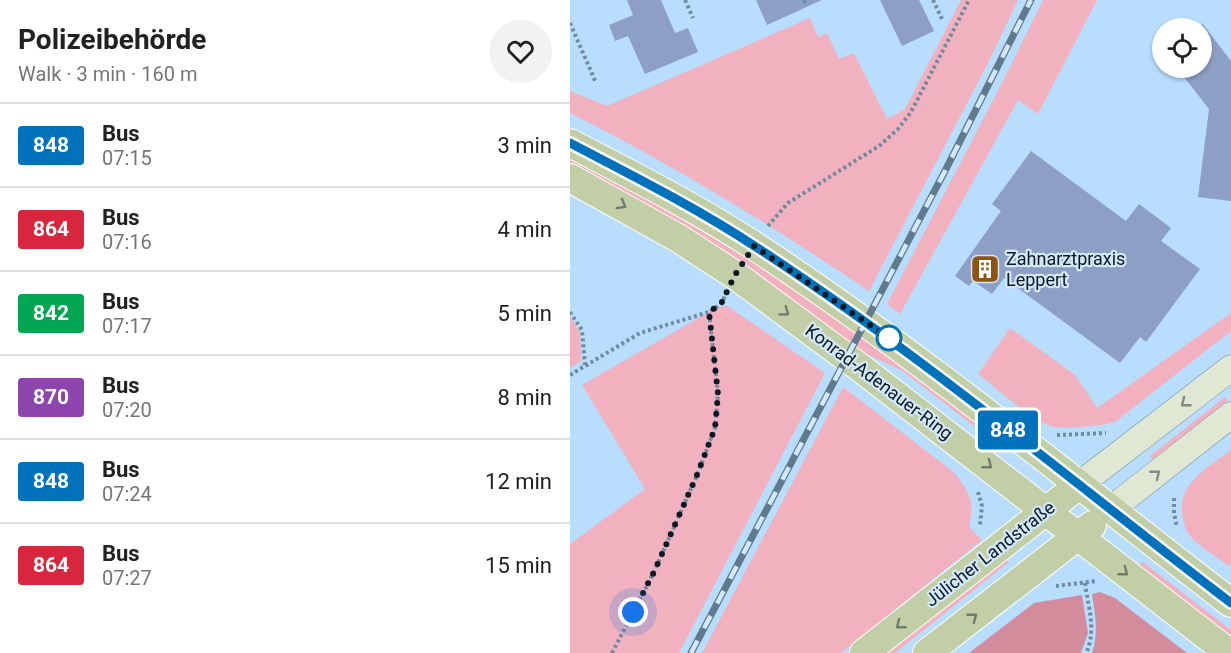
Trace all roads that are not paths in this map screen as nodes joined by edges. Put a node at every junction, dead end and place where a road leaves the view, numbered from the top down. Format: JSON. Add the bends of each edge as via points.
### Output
{"nodes":[{"id":1,"x":570,"y":143,"type":"edge"},
{"id":2,"x":570,"y":178,"type":"edge"},
{"id":3,"x":1231,"y":368,"type":"edge"},
{"id":4,"x":1231,"y":416,"type":"edge"},
{"id":5,"x":1079,"y":485,"type":"junction"},
{"id":6,"x":1110,"y":510,"type":"junction"},
{"id":7,"x":1046,"y":511,"type":"junction"},
{"id":8,"x":1078,"y":536,"type":"junction"},
{"id":9,"x":1231,"y":603,"type":"edge"},
{"id":10,"x":864,"y":653,"type":"edge"},
{"id":11,"x":927,"y":653,"type":"edge"},
{"id":12,"x":1229,"y":653,"type":"edge"}],
"edges":[{"from":1,"to":5,"type":"main road","via":[[754,246],[887,337]]},
{"from":2,"to":7,"type":"main road","name":"Konrad-Adenauer-Ring","one_way":true,"via":[[678,238],[735,275]]},
{"from":3,"to":5,"type":"main road","name":"Jülicher Landstraße","one_way":true},
{"from":6,"to":4,"type":"main road","one_way":true},
{"from":5,"to":6,"type":"main road"},
{"from":5,"to":7,"type":"main road","name":"Jülicher Landstraße"},
{"from":6,"to":8,"type":"main road"},
{"from":6,"to":9,"type":"main road"},
{"from":7,"to":8,"type":"main road","name":"Konrad-Adenauer-Ring"},
{"from":7,"to":10,"type":"main road","name":"Jülicher Landstraße","one_way":true},
{"from":11,"to":8,"type":"main road","one_way":true},
{"from":8,"to":12,"type":"main road","name":"Konrad-Adenauer-Ring","one_way":true}]}
